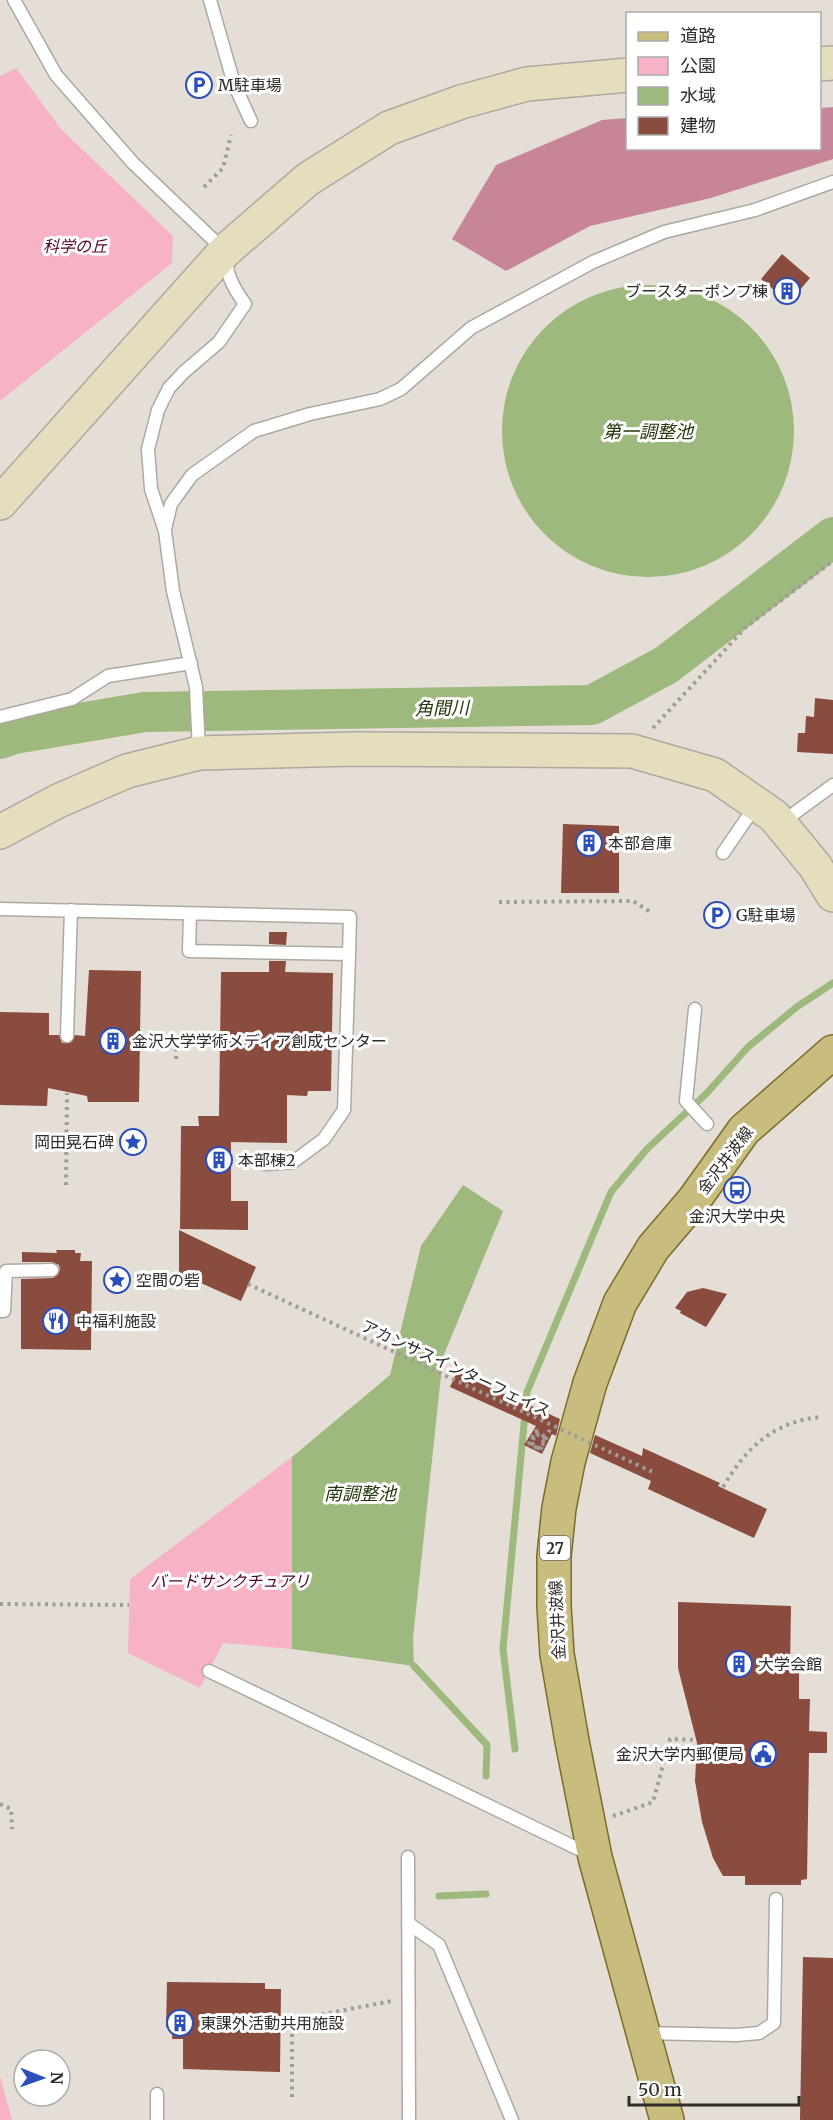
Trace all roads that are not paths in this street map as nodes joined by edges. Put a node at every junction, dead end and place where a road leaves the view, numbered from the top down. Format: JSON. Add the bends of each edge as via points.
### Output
{"nodes":[{"id":1,"x":14,"y":0,"type":"edge"},
{"id":2,"x":210,"y":0,"type":"edge"},
{"id":3,"x":626,"y":75,"type":"edge"},
{"id":4,"x":251,"y":121,"type":"dead end"},
{"id":5,"x":833,"y":182,"type":"edge"},
{"id":6,"x":225,"y":252,"type":"junction"},
{"id":7,"x":0,"y":503,"type":"edge"},
{"id":8,"x":165,"y":531,"type":"junction"},
{"id":9,"x":191,"y":663,"type":"junction"},
{"id":10,"x":0,"y":717,"type":"edge"},
{"id":11,"x":199,"y":739,"type":"junction"},
{"id":12,"x":833,"y":785,"type":"edge"},
{"id":13,"x":768,"y":814,"type":"junction"},
{"id":14,"x":0,"y":832,"type":"edge"},
{"id":15,"x":723,"y":853,"type":"dead end"},
{"id":16,"x":833,"y":895,"type":"edge"},
{"id":17,"x":0,"y":909,"type":"edge"},
{"id":18,"x":71,"y":910,"type":"junction"},
{"id":19,"x":190,"y":914,"type":"junction"},
{"id":20,"x":349,"y":954,"type":"junction"},
{"id":21,"x":695,"y":1009,"type":"dead end"},
{"id":22,"x":67,"y":1036,"type":"dead end"},
{"id":23,"x":833,"y":1052,"type":"edge"},
{"id":24,"x":705,"y":1121,"type":"dead end"},
{"id":25,"x":266,"y":1164,"type":"dead end"},
{"id":26,"x":52,"y":1270,"type":"dead end"},
{"id":27,"x":0,"y":1311,"type":"edge"},
{"id":28,"x":209,"y":1671,"type":"dead end"},
{"id":29,"x":408,"y":1857,"type":"dead end"},
{"id":30,"x":596,"y":1857,"type":"junction"},
{"id":31,"x":776,"y":1899,"type":"dead end"},
{"id":32,"x":408,"y":1923,"type":"junction"},
{"id":33,"x":643,"y":2033,"type":"junction"},
{"id":34,"x":157,"y":2094,"type":"dead end"},
{"id":35,"x":157,"y":2120,"type":"edge"},
{"id":36,"x":409,"y":2120,"type":"edge"},
{"id":37,"x":512,"y":2120,"type":"edge"},
{"id":38,"x":667,"y":2120,"type":"edge"}],
"edges":[{"from":1,"to":6,"type":"lane","via":[[56,75],[133,163]]},
{"from":2,"to":4,"type":"lane","via":[[234,84]]},
{"from":3,"to":6,"type":"street","via":[[527,84],[389,128],[308,179]]},
{"from":5,"to":8,"type":"lane","via":[[755,210],[664,232],[593,262],[471,328],[401,389],[380,399],[254,431],[192,475],[171,504]]},
{"from":6,"to":7,"type":"street"},
{"from":6,"to":8,"type":"lane","via":[[230,283],[245,304],[219,342],[169,388],[158,410],[148,449],[151,489]]},
{"from":8,"to":9,"type":"lane","via":[[173,591]]},
{"from":9,"to":10,"type":"lane","via":[[108,676],[72,699]]},
{"from":9,"to":11,"type":"lane"},
{"from":11,"to":13,"type":"street","via":[[354,749],[632,751],[716,775]]},
{"from":11,"to":14,"type":"street","via":[[58,801]]},
{"from":12,"to":13,"type":"lane"},
{"from":13,"to":15,"type":"lane"},
{"from":13,"to":16,"type":"street","via":[[815,866]]},
{"from":17,"to":18,"type":"lane"},
{"from":18,"to":19,"type":"lane"},
{"from":18,"to":22,"type":"lane"},
{"from":19,"to":20,"type":"lane","via":[[350,918]]},
{"from":19,"to":20,"type":"lane","via":[[189,951]]},
{"from":20,"to":25,"type":"lane","via":[[344,1110],[324,1139],[293,1162]]},
{"from":21,"to":24,"type":"lane","via":[[686,1101]]},
{"from":23,"to":30,"type":"main road","name":"金沢井波線","number":"27","via":[[744,1130],[694,1200],[653,1248],[620,1303],[590,1383],[560,1508],[554,1556],[554,1606],[557,1654]]},
{"from":26,"to":27,"type":"lane","via":[[6,1270],[4,1311]]},
{"from":28,"to":30,"type":"lane"},
{"from":29,"to":32,"type":"lane"},
{"from":30,"to":33,"type":"main road","name":"金沢井波線","number":"27"},
{"from":31,"to":33,"type":"lane","via":[[774,2023],[759,2033],[736,2035]]},
{"from":32,"to":36,"type":"lane"},
{"from":32,"to":37,"type":"lane","via":[[440,1945]]},
{"from":33,"to":38,"type":"main road","name":"金沢井波線","number":"27"},
{"from":34,"to":35,"type":"lane"}]}
